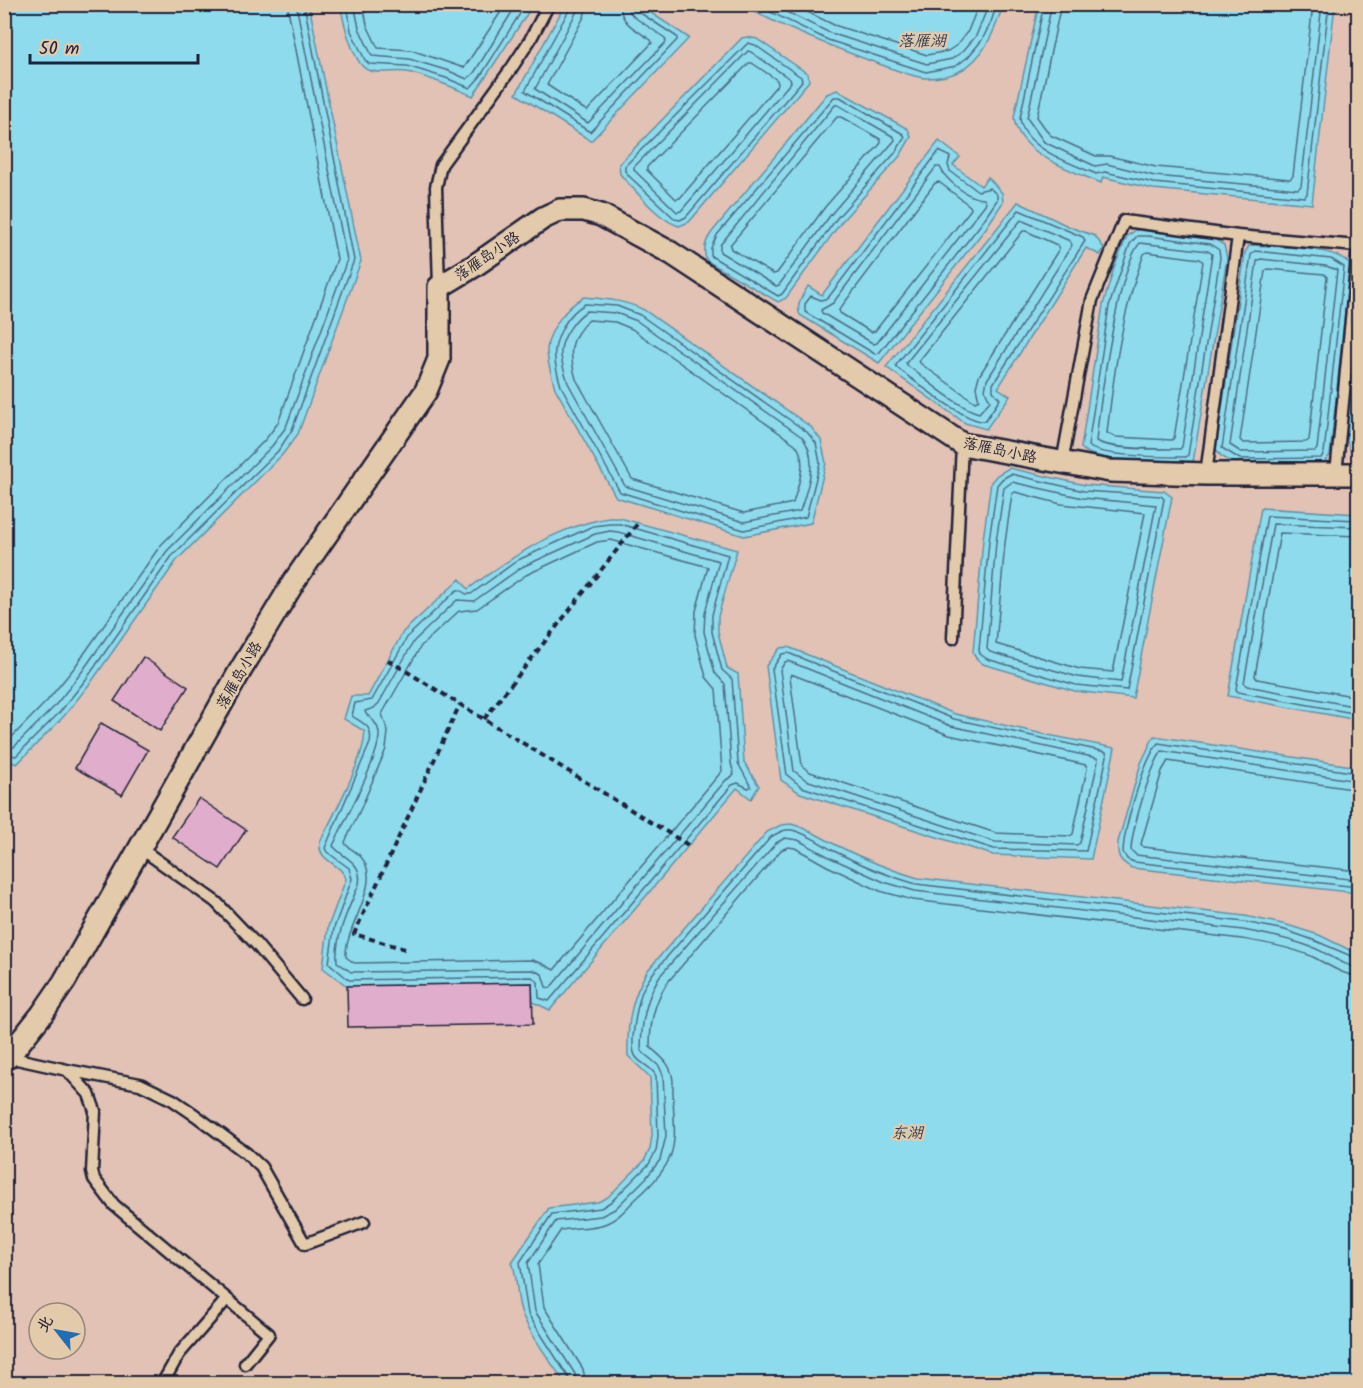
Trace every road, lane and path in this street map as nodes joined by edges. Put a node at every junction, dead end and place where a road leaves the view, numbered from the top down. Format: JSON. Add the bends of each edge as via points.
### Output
{"nodes":[{"id":1,"x":549,"y":4,"type":"edge"},
{"id":2,"x":1238,"y":236,"type":"junction"},
{"id":3,"x":1359,"y":246,"type":"edge"},
{"id":4,"x":439,"y":287,"type":"junction"},
{"id":5,"x":962,"y":444,"type":"junction"},
{"id":6,"x":1062,"y":463,"type":"junction"},
{"id":7,"x":1206,"y":474,"type":"junction"},
{"id":8,"x":1336,"y":474,"type":"junction"},
{"id":9,"x":1359,"y":474,"type":"edge"},
{"id":10,"x":638,"y":523,"type":"dead end"},
{"id":11,"x":953,"y":638,"type":"dead end"},
{"id":12,"x":388,"y":660,"type":"dead end"},
{"id":13,"x":459,"y":704,"type":"junction"},
{"id":14,"x":484,"y":719,"type":"junction"},
{"id":15,"x":688,"y":845,"type":"dead end"},
{"id":16,"x":140,"y":848,"type":"junction"},
{"id":17,"x":405,"y":949,"type":"dead end"},
{"id":18,"x":302,"y":999,"type":"dead end"},
{"id":19,"x":6,"y":1057,"type":"edge"},
{"id":20,"x":67,"y":1070,"type":"junction"},
{"id":21,"x":364,"y":1222,"type":"dead end"},
{"id":22,"x":227,"y":1299,"type":"junction"},
{"id":23,"x":245,"y":1364,"type":"dead end"},
{"id":24,"x":162,"y":1383,"type":"edge"}],
"edges":[{"from":1,"to":4,"type":"lane","via":[[511,69],[441,165],[436,188]]},
{"from":2,"to":3,"type":"lane"},
{"from":2,"to":6,"type":"lane","via":[[1124,221],[1092,300]]},
{"from":2,"to":7,"type":"lane"},
{"from":3,"to":8,"type":"lane"},
{"from":4,"to":5,"type":"street","name":"落雁岛小路","via":[[560,210],[601,215],[671,254]]},
{"from":4,"to":16,"type":"street","name":"落雁岛小路","via":[[439,359],[426,391],[295,580]]},
{"from":5,"to":6,"type":"street","name":"落雁岛小路"},
{"from":5,"to":11,"type":"lane"},
{"from":6,"to":7,"type":"street","name":"落雁岛小路","via":[[1110,471]]},
{"from":7,"to":8,"type":"street","name":"落雁岛小路"},
{"from":8,"to":9,"type":"street","name":"落雁岛小路"},
{"from":10,"to":14,"type":"path"},
{"from":12,"to":13,"type":"path"},
{"from":13,"to":14,"type":"path"},
{"from":13,"to":17,"type":"path","via":[[354,934]]},
{"from":14,"to":15,"type":"path"},
{"from":16,"to":18,"type":"lane","via":[[216,902]]},
{"from":16,"to":19,"type":"street","name":"落雁岛小路","via":[[64,982]]},
{"from":19,"to":20,"type":"lane"},
{"from":20,"to":21,"type":"lane","via":[[140,1084],[195,1115],[261,1167],[305,1245]]},
{"from":20,"to":22,"type":"lane","via":[[93,1102],[92,1172],[106,1196]]},
{"from":22,"to":23,"type":"lane","via":[[269,1334]]},
{"from":22,"to":24,"type":"lane","via":[[179,1354]]}]}
